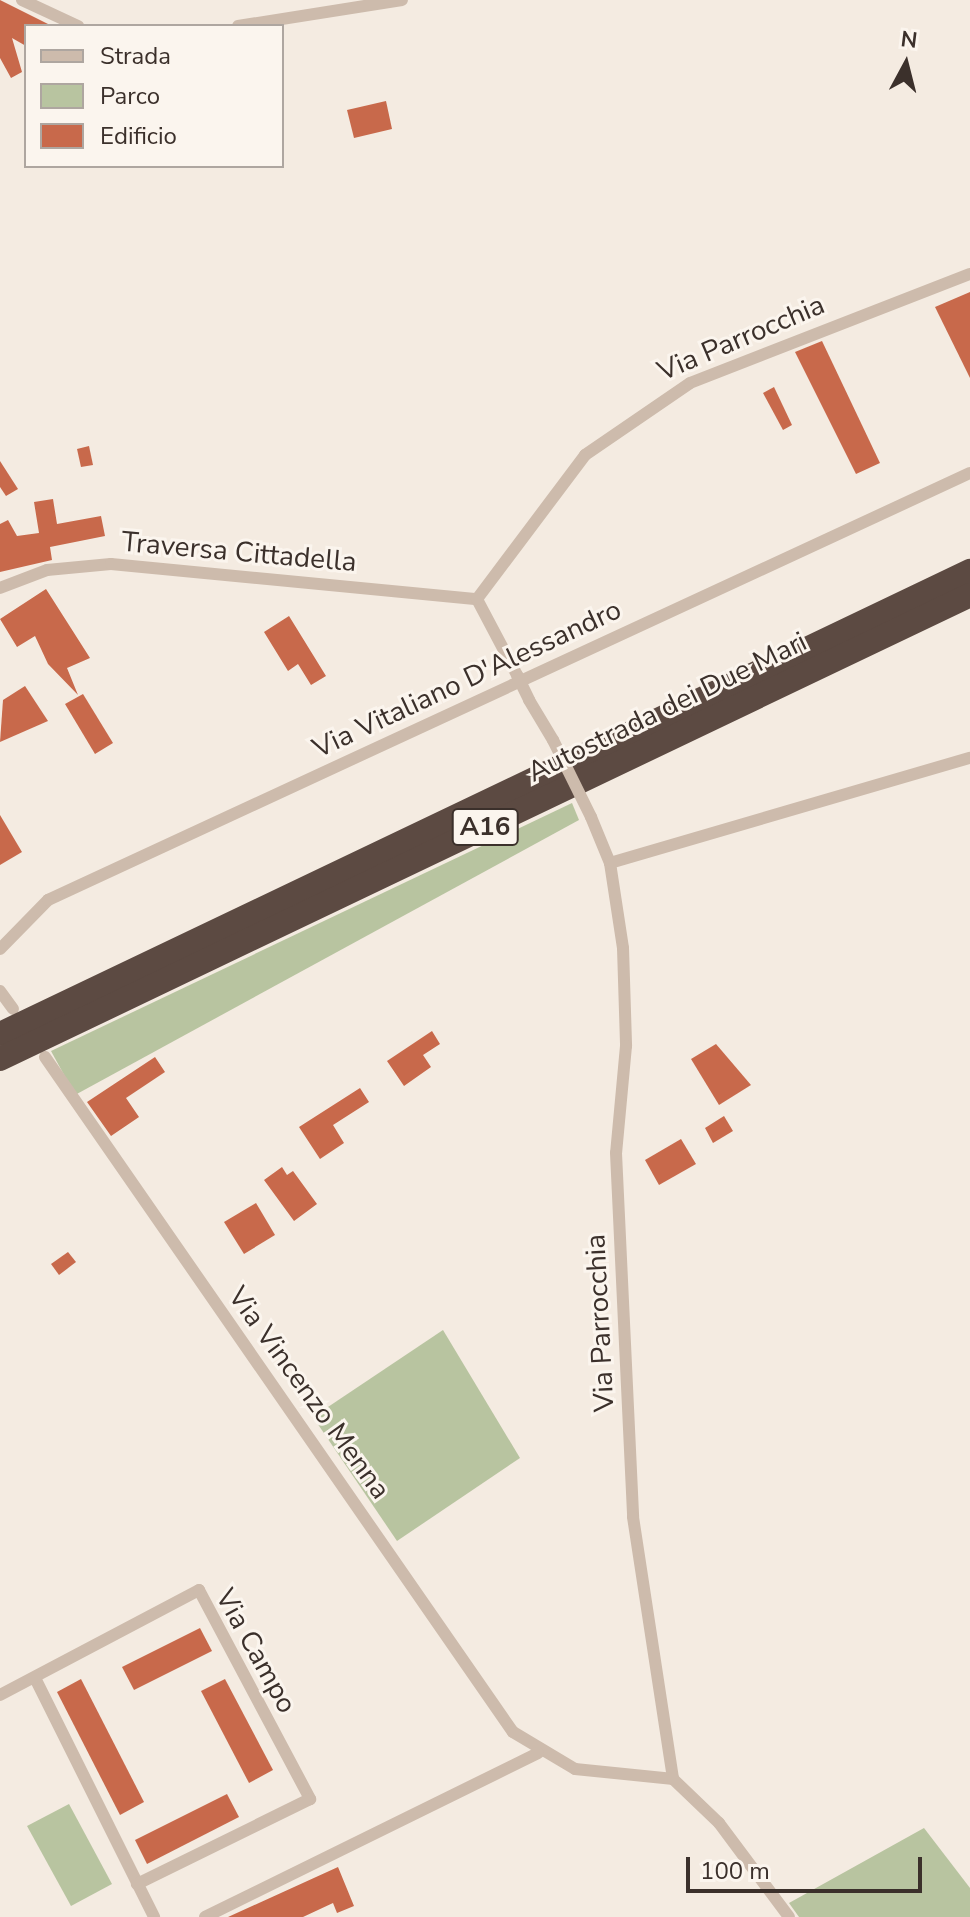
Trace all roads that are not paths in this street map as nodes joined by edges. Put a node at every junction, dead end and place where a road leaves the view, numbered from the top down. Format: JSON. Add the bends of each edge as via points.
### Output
{"nodes":[{"id":1,"x":22,"y":0,"type":"edge"},
{"id":2,"x":402,"y":0,"type":"edge"},
{"id":3,"x":74,"y":24,"type":"edge"},
{"id":4,"x":251,"y":24,"type":"edge"},
{"id":5,"x":970,"y":274,"type":"edge"},
{"id":6,"x":970,"y":473,"type":"edge"},
{"id":7,"x":970,"y":571,"type":"edge"},
{"id":8,"x":0,"y":588,"type":"edge"},
{"id":9,"x":970,"y":595,"type":"edge"},
{"id":10,"x":477,"y":599,"type":"junction"},
{"id":11,"x":970,"y":758,"type":"edge"},
{"id":12,"x":610,"y":863,"type":"junction"},
{"id":13,"x":0,"y":949,"type":"edge"},
{"id":14,"x":0,"y":991,"type":"edge"},
{"id":15,"x":13,"y":1009,"type":"dead end"},
{"id":16,"x":0,"y":1034,"type":"edge"},
{"id":17,"x":45,"y":1057,"type":"dead end"},
{"id":18,"x":0,"y":1059,"type":"edge"},
{"id":19,"x":35,"y":1678,"type":"junction"},
{"id":20,"x":0,"y":1695,"type":"edge"},
{"id":21,"x":538,"y":1753,"type":"junction"},
{"id":22,"x":673,"y":1779,"type":"junction"},
{"id":23,"x":137,"y":1884,"type":"junction"},
{"id":24,"x":154,"y":1917,"type":"edge"},
{"id":25,"x":205,"y":1917,"type":"edge"},
{"id":26,"x":789,"y":1917,"type":"edge"}],
"edges":[{"from":1,"to":3,"type":"street"},
{"from":2,"to":4,"type":"street"},
{"from":5,"to":10,"type":"street","name":"Via Parrocchia","via":[[654,401],[565,477]]},
{"from":6,"to":13,"type":"street","name":"Via Vitaliano D'Alessandro","via":[[48,900]]},
{"from":7,"to":16,"type":"highway","name":"Autostrada dei Due Mari","number":"A16"},
{"from":8,"to":10,"type":"street","name":"Traversa Cittadella","via":[[47,570],[111,564]]},
{"from":9,"to":18,"type":"highway","name":"Autostrada dei Due Mari","number":"A16"},
{"from":10,"to":12,"type":"street","name":"Via Parrocchia","bridge":true,"via":[[553,740]]},
{"from":11,"to":12,"type":"street"},
{"from":12,"to":22,"type":"street","name":"Via Parrocchia","via":[[623,948],[626,1046],[616,1153],[633,1517]]},
{"from":14,"to":15,"type":"street"},
{"from":17,"to":21,"type":"street","name":"Via Vincenzo Menna","via":[[506,1722]]},
{"from":19,"to":20,"type":"street"},
{"from":19,"to":23,"type":"street"},
{"from":19,"to":23,"type":"street","name":"Via Campo","via":[[199,1590],[310,1799]]},
{"from":21,"to":22,"type":"street","via":[[575,1769]]},
{"from":21,"to":25,"type":"street"},
{"from":22,"to":26,"type":"street","via":[[719,1823]]},
{"from":23,"to":24,"type":"street"}]}
